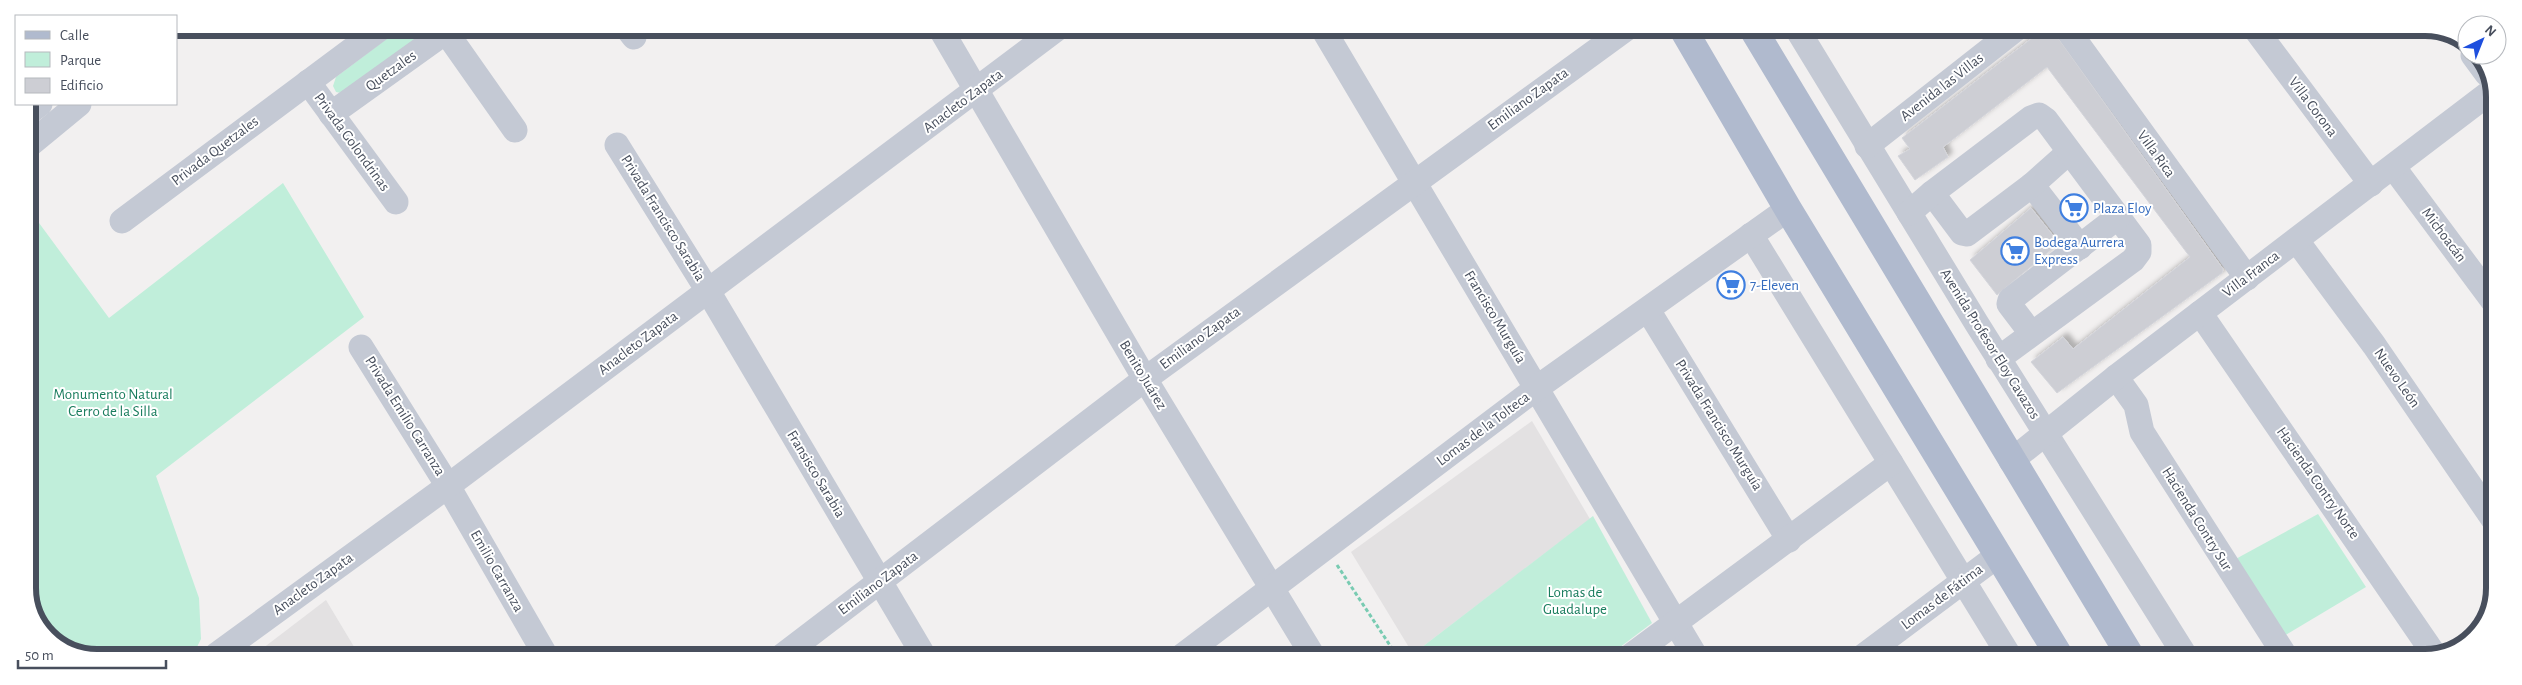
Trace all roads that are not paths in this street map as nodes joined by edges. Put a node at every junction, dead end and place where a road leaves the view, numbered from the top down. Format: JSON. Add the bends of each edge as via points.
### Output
{"nodes":[{"id":1,"x":370,"y":36,"type":"edge"},
{"id":2,"x":440,"y":36,"type":"edge"},
{"id":3,"x":452,"y":36,"type":"edge"},
{"id":4,"x":945,"y":36,"type":"edge"},
{"id":5,"x":1048,"y":36,"type":"edge"},
{"id":6,"x":1328,"y":36,"type":"edge"},
{"id":7,"x":1616,"y":36,"type":"edge"},
{"id":8,"x":1687,"y":36,"type":"edge"},
{"id":9,"x":1757,"y":36,"type":"edge"},
{"id":10,"x":1801,"y":36,"type":"edge"},
{"id":11,"x":2007,"y":36,"type":"edge"},
{"id":12,"x":2071,"y":36,"type":"edge"},
{"id":13,"x":2260,"y":36,"type":"edge"},
{"id":14,"x":308,"y":82,"type":"junction"},
{"id":15,"x":978,"y":90,"type":"junction"},
{"id":16,"x":2486,"y":96,"type":"edge"},
{"id":17,"x":78,"y":105,"type":"edge"},
{"id":18,"x":331,"y":114,"type":"junction"},
{"id":19,"x":515,"y":130,"type":"dead end"},
{"id":20,"x":36,"y":139,"type":"edge"},
{"id":21,"x":617,"y":145,"type":"dead end"},
{"id":22,"x":1867,"y":146,"type":"junction"},
{"id":23,"x":2069,"y":152,"type":"junction"},
{"id":24,"x":2394,"y":168,"type":"junction"},
{"id":25,"x":1413,"y":182,"type":"junction"},
{"id":26,"x":2371,"y":184,"type":"junction"},
{"id":27,"x":2032,"y":185,"type":"junction"},
{"id":28,"x":1932,"y":193,"type":"junction"},
{"id":29,"x":396,"y":202,"type":"dead end"},
{"id":30,"x":1788,"y":209,"type":"junction"},
{"id":31,"x":1909,"y":213,"type":"junction"},
{"id":32,"x":2118,"y":217,"type":"junction"},
{"id":33,"x":122,"y":220,"type":"dead end"},
{"id":34,"x":1750,"y":235,"type":"junction"},
{"id":35,"x":2297,"y":241,"type":"junction"},
{"id":36,"x":2080,"y":246,"type":"junction"},
{"id":37,"x":2247,"y":278,"type":"junction"},
{"id":38,"x":2486,"y":290,"type":"edge"},
{"id":39,"x":708,"y":291,"type":"junction"},
{"id":40,"x":1648,"y":310,"type":"junction"},
{"id":41,"x":2200,"y":313,"type":"junction"},
{"id":42,"x":2031,"y":333,"type":"junction"},
{"id":43,"x":361,"y":347,"type":"dead end"},
{"id":44,"x":1998,"y":359,"type":"junction"},
{"id":45,"x":2116,"y":377,"type":"junction"},
{"id":46,"x":1145,"y":379,"type":"junction"},
{"id":47,"x":1538,"y":387,"type":"junction"},
{"id":48,"x":2045,"y":434,"type":"junction"},
{"id":49,"x":2011,"y":461,"type":"junction"},
{"id":50,"x":1891,"y":462,"type":"junction"},
{"id":51,"x":448,"y":486,"type":"junction"},
{"id":52,"x":2486,"y":510,"type":"edge"},
{"id":53,"x":1789,"y":540,"type":"junction"},
{"id":54,"x":1997,"y":556,"type":"junction"},
{"id":55,"x":880,"y":582,"type":"junction"},
{"id":56,"x":1962,"y":582,"type":"junction"},
{"id":57,"x":1272,"y":590,"type":"junction"},
{"id":58,"x":1674,"y":623,"type":"junction"},
{"id":59,"x":2430,"y":648,"type":"edge"},
{"id":60,"x":224,"y":649,"type":"edge"},
{"id":61,"x":542,"y":649,"type":"edge"},
{"id":62,"x":791,"y":649,"type":"edge"},
{"id":63,"x":920,"y":649,"type":"edge"},
{"id":64,"x":1192,"y":649,"type":"edge"},
{"id":65,"x":1309,"y":649,"type":"edge"},
{"id":66,"x":1640,"y":649,"type":"edge"},
{"id":67,"x":1691,"y":649,"type":"edge"},
{"id":68,"x":1873,"y":649,"type":"edge"},
{"id":69,"x":2005,"y":649,"type":"edge"},
{"id":70,"x":2055,"y":649,"type":"edge"},
{"id":71,"x":2126,"y":649,"type":"edge"},
{"id":72,"x":2181,"y":649,"type":"edge"},
{"id":73,"x":2281,"y":649,"type":"edge"}],
"edges":[{"from":1,"to":14,"type":"street","name":"Privada Quetzales"},
{"from":2,"to":18,"type":"street","name":"Quetzales"},
{"from":3,"to":19,"type":"street"},
{"from":4,"to":15,"type":"street","name":"Benito Juárez"},
{"from":5,"to":15,"type":"street","name":"Anacleto Zapata"},
{"from":6,"to":25,"type":"street","name":"Francisco Murguía"},
{"from":7,"to":25,"type":"street","name":"Emiliano Zapata"},
{"from":8,"to":30,"type":"main road"},
{"from":9,"to":49,"type":"main road"},
{"from":10,"to":22,"type":"street","name":"Avenida Profesor Eloy Cavazos"},
{"from":11,"to":22,"type":"street","name":"Avenida las Villas"},
{"from":12,"to":37,"type":"street","name":"Villa Rica"},
{"from":13,"to":26,"type":"street","name":"Villa Corona"},
{"from":14,"to":18,"type":"street","name":"Privada Golondrinas"},
{"from":14,"to":33,"type":"street","name":"Privada Quetzales"},
{"from":15,"to":39,"type":"street","name":"Anacleto Zapata"},
{"from":15,"to":46,"type":"street","name":"Benito Juárez"},
{"from":16,"to":24,"type":"street","name":"Villa Franca"},
{"from":17,"to":20,"type":"street"},
{"from":18,"to":29,"type":"street","name":"Privada Golondrinas"},
{"from":21,"to":39,"type":"street","name":"Privada Francisco Sarabia"},
{"from":22,"to":31,"type":"street","name":"Avenida Profesor Eloy Cavazos"},
{"from":23,"to":27,"type":"street"},
{"from":23,"to":28,"type":"street","via":[[2046,120],[2036,115]]},
{"from":23,"to":32,"type":"street"},
{"from":24,"to":26,"type":"street","name":"Villa Franca"},
{"from":24,"to":38,"type":"street","name":"Michoacán"},
{"from":25,"to":46,"type":"street","name":"Emiliano Zapata"},
{"from":25,"to":47,"type":"street","name":"Francisco Murguía"},
{"from":26,"to":35,"type":"street","name":"Villa Franca"},
{"from":27,"to":28,"type":"street","via":[[1967,234],[1962,233]]},
{"from":27,"to":36,"type":"street"},
{"from":28,"to":31,"type":"street"},
{"from":30,"to":34,"type":"street","name":"Lomas de la Tolteca"},
{"from":30,"to":54,"type":"main road"},
{"from":31,"to":44,"type":"street","name":"Avenida Profesor Eloy Cavazos"},
{"from":32,"to":36,"type":"street"},
{"from":32,"to":42,"type":"street","via":[[2139,245],[2138,255]]},
{"from":34,"to":40,"type":"street","name":"Lomas de la Tolteca"},
{"from":34,"to":50,"type":"street"},
{"from":35,"to":37,"type":"street","name":"Villa Franca"},
{"from":35,"to":52,"type":"street","name":"Nuevo León","via":[[2374,345]]},
{"from":36,"to":42,"type":"street","via":[[2009,302]]},
{"from":37,"to":41,"type":"street","name":"Villa Franca"},
{"from":39,"to":51,"type":"street","name":"Anacleto Zapata"},
{"from":39,"to":55,"type":"street","name":"Fransisco Sarabia"},
{"from":40,"to":47,"type":"street","name":"Lomas de la Tolteca"},
{"from":40,"to":53,"type":"street","name":"Privada Francisco Murguía"},
{"from":41,"to":45,"type":"street","name":"Villa Franca"},
{"from":41,"to":59,"type":"street","name":"Hacienda Contry Norte"},
{"from":42,"to":44,"type":"street"},
{"from":43,"to":51,"type":"street","name":"Privada Emilio Carranza"},
{"from":44,"to":48,"type":"street","name":"Avenida Profesor Eloy Cavazos"},
{"from":45,"to":48,"type":"street","name":"Villa Franca"},
{"from":45,"to":73,"type":"street","name":"Hacienda Contry Sur","via":[[2136,404],[2142,432]]},
{"from":46,"to":55,"type":"street","name":"Emiliano Zapata"},
{"from":46,"to":57,"type":"street","name":"Benito Juárez"},
{"from":47,"to":57,"type":"street","name":"Lomas de la Tolteca"},
{"from":47,"to":58,"type":"street","name":"Francisco Murguía"},
{"from":48,"to":49,"type":"street","name":"Villa Franca"},
{"from":48,"to":72,"type":"street","name":"Avenida Profesor Eloy Cavazos"},
{"from":49,"to":71,"type":"main road"},
{"from":50,"to":53,"type":"street"},
{"from":50,"to":56,"type":"street"},
{"from":51,"to":60,"type":"street","name":"Anacleto Zapata"},
{"from":51,"to":61,"type":"street","name":"Emilio Carranza"},
{"from":53,"to":58,"type":"street"},
{"from":54,"to":56,"type":"street","name":"Lomas de Fátima"},
{"from":54,"to":70,"type":"main road"},
{"from":55,"to":62,"type":"street","name":"Emiliano Zapata"},
{"from":55,"to":63,"type":"street","name":"Fransisco Sarabia"},
{"from":56,"to":68,"type":"street","name":"Lomas de Fátima"},
{"from":56,"to":69,"type":"street"},
{"from":57,"to":64,"type":"street","name":"Lomas de la Tolteca"},
{"from":57,"to":65,"type":"street","name":"Benito Juárez"},
{"from":58,"to":66,"type":"street"},
{"from":58,"to":67,"type":"street","name":"Francisco Murguía"}]}
